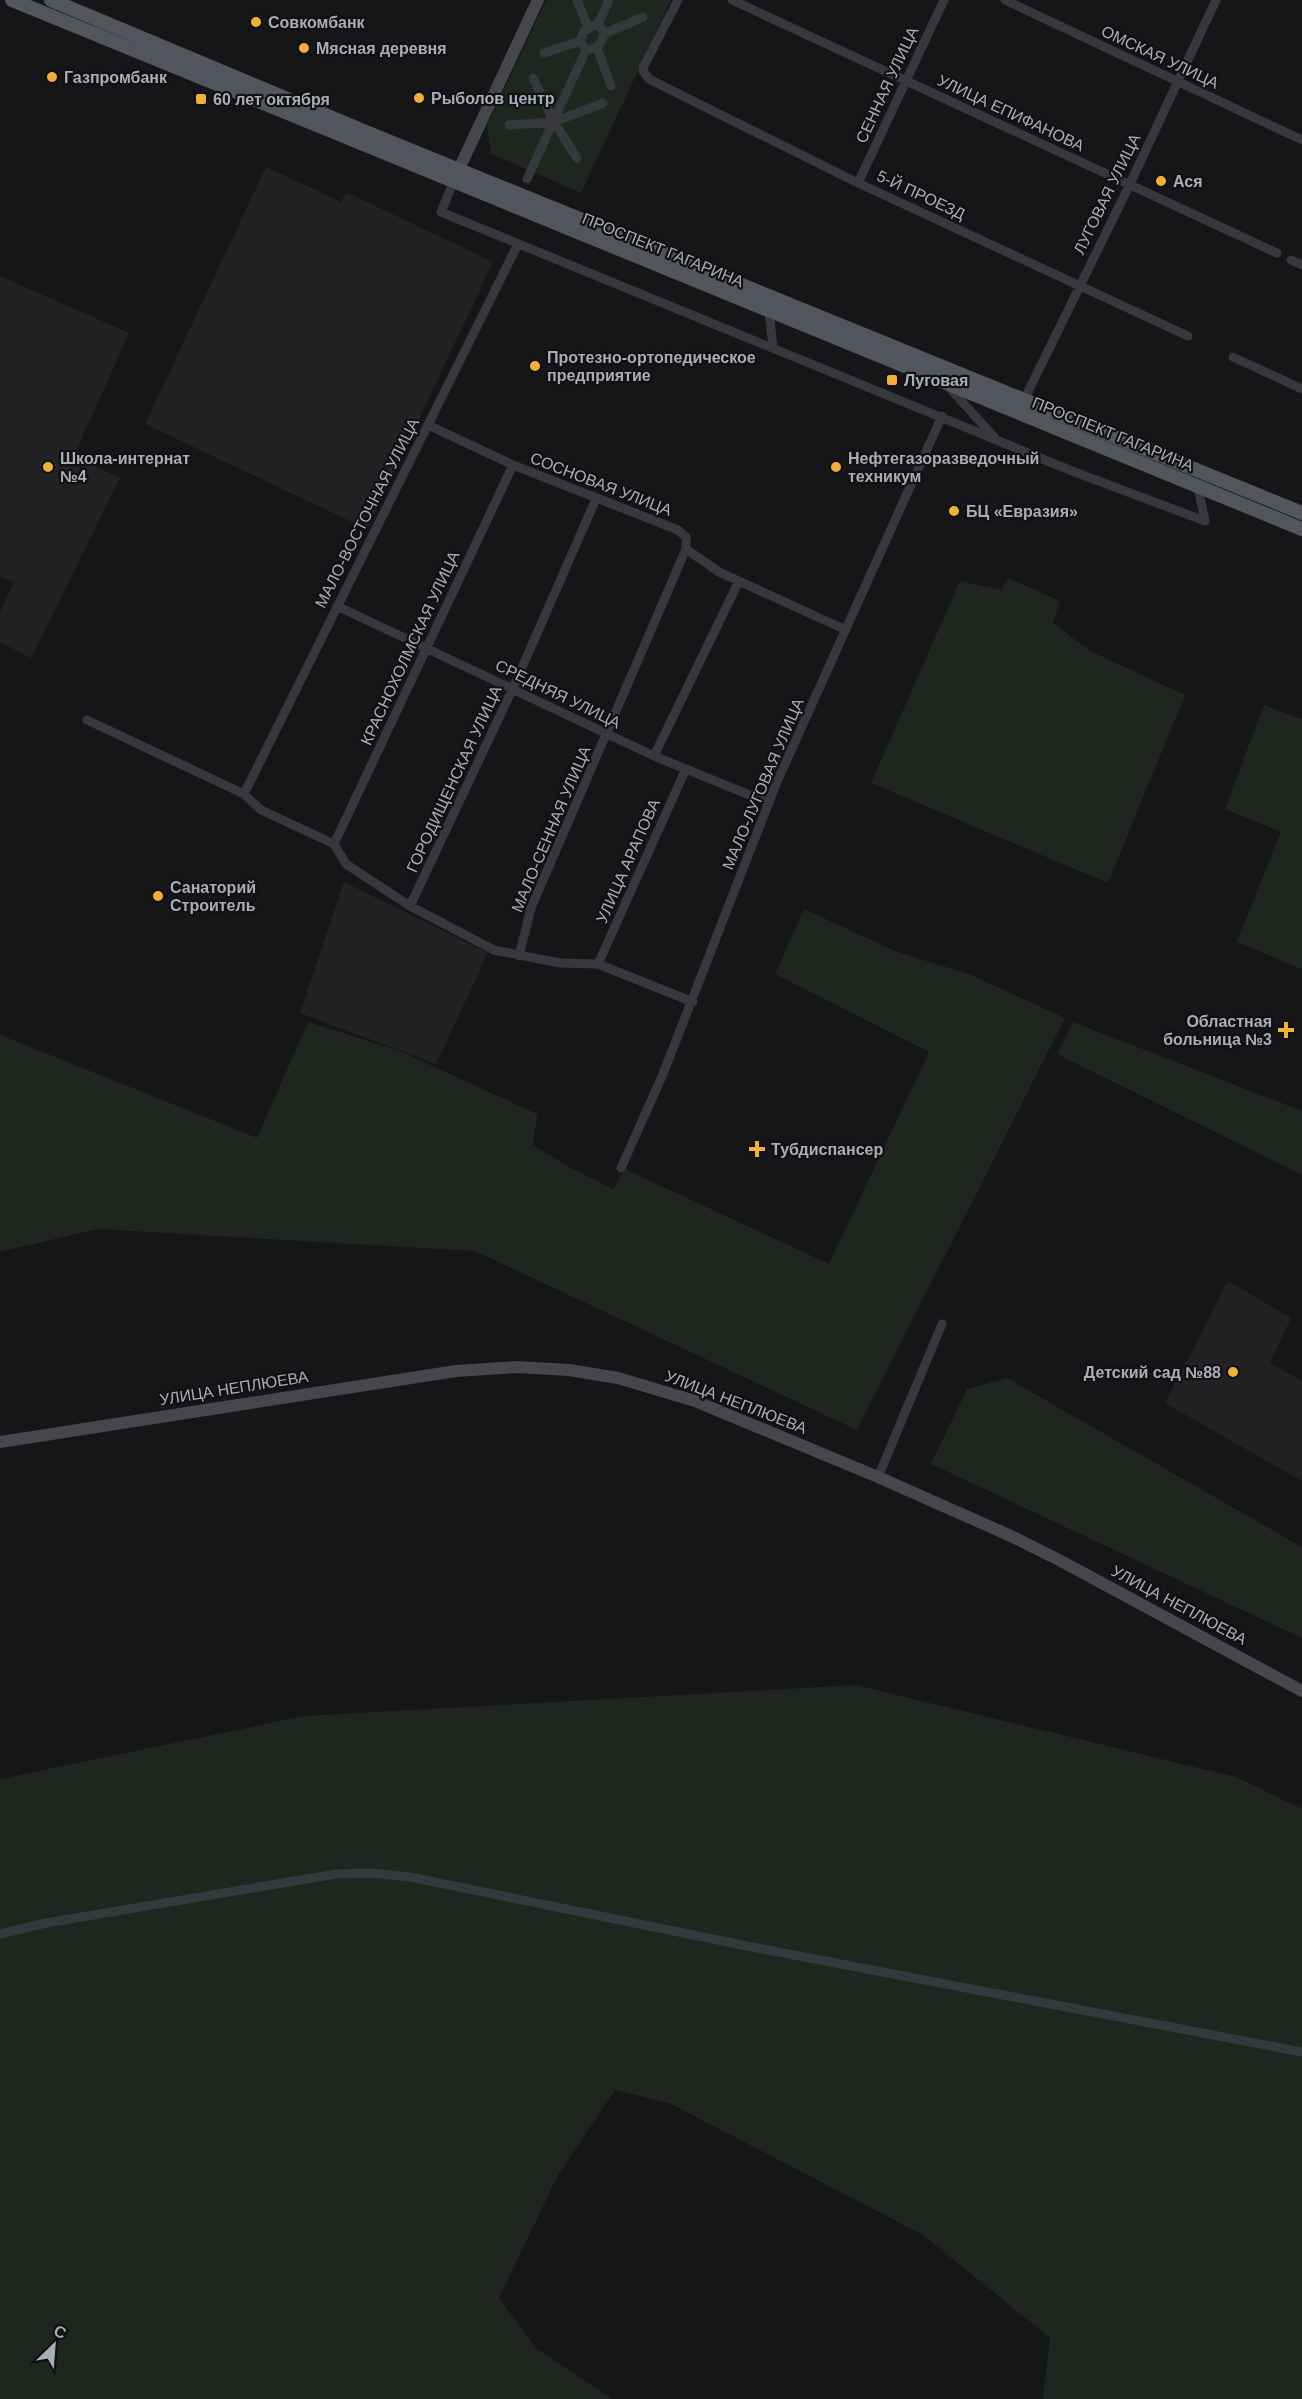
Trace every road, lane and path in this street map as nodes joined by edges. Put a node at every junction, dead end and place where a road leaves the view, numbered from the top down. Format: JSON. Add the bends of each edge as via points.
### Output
{"nodes":[{"id":1,"x":12,"y":0,"type":"edge"},
{"id":2,"x":51,"y":0,"type":"edge"},
{"id":3,"x":538,"y":0,"type":"edge"},
{"id":4,"x":577,"y":0,"type":"edge"},
{"id":5,"x":609,"y":0,"type":"edge"},
{"id":6,"x":678,"y":0,"type":"edge"},
{"id":7,"x":732,"y":0,"type":"edge"},
{"id":8,"x":944,"y":0,"type":"edge"},
{"id":9,"x":1005,"y":0,"type":"edge"},
{"id":10,"x":1216,"y":0,"type":"edge"},
{"id":11,"x":643,"y":17,"type":"dead end"},
{"id":12,"x":593,"y":26,"type":"junction"},
{"id":13,"x":604,"y":34,"type":"junction"},
{"id":14,"x":580,"y":41,"type":"junction"},
{"id":15,"x":597,"y":48,"type":"junction"},
{"id":16,"x":586,"y":50,"type":"junction"},
{"id":17,"x":544,"y":53,"type":"dead end"},
{"id":18,"x":533,"y":78,"type":"dead end"},
{"id":19,"x":906,"y":80,"type":"junction"},
{"id":20,"x":1177,"y":82,"type":"junction"},
{"id":21,"x":611,"y":86,"type":"dead end"},
{"id":22,"x":603,"y":103,"type":"dead end"},
{"id":23,"x":554,"y":122,"type":"junction"},
{"id":24,"x":509,"y":125,"type":"dead end"},
{"id":25,"x":1302,"y":140,"type":"edge"},
{"id":26,"x":577,"y":158,"type":"dead end"},
{"id":27,"x":456,"y":175,"type":"junction"},
{"id":28,"x":527,"y":179,"type":"dead end"},
{"id":29,"x":858,"y":183,"type":"junction"},
{"id":30,"x":1129,"y":186,"type":"junction"},
{"id":31,"x":518,"y":244,"type":"junction"},
{"id":32,"x":1277,"y":253,"type":"dead end"},
{"id":33,"x":1291,"y":260,"type":"dead end"},
{"id":34,"x":1302,"y":265,"type":"edge"},
{"id":35,"x":1080,"y":285,"type":"junction"},
{"id":36,"x":769,"y":312,"type":"junction"},
{"id":37,"x":1188,"y":336,"type":"dead end"},
{"id":38,"x":773,"y":347,"type":"junction"},
{"id":39,"x":1233,"y":357,"type":"dead end"},
{"id":40,"x":945,"y":383,"type":"junction"},
{"id":41,"x":1302,"y":389,"type":"edge"},
{"id":42,"x":1024,"y":400,"type":"junction"},
{"id":43,"x":942,"y":416,"type":"junction"},
{"id":44,"x":428,"y":424,"type":"junction"},
{"id":45,"x":996,"y":439,"type":"junction"},
{"id":46,"x":513,"y":465,"type":"junction"},
{"id":47,"x":1198,"y":487,"type":"junction"},
{"id":48,"x":596,"y":499,"type":"junction"},
{"id":49,"x":1302,"y":513,"type":"edge"},
{"id":50,"x":1302,"y":529,"type":"edge"},
{"id":51,"x":686,"y":549,"type":"junction"},
{"id":52,"x":739,"y":581,"type":"junction"},
{"id":53,"x":337,"y":606,"type":"junction"},
{"id":54,"x":846,"y":630,"type":"junction"},
{"id":55,"x":427,"y":648,"type":"junction"},
{"id":56,"x":513,"y":688,"type":"junction"},
{"id":57,"x":87,"y":720,"type":"dead end"},
{"id":58,"x":607,"y":734,"type":"junction"},
{"id":59,"x":654,"y":756,"type":"junction"},
{"id":60,"x":685,"y":771,"type":"junction"},
{"id":61,"x":244,"y":794,"type":"junction"},
{"id":62,"x":769,"y":802,"type":"junction"},
{"id":63,"x":334,"y":844,"type":"junction"},
{"id":64,"x":410,"y":906,"type":"junction"},
{"id":65,"x":519,"y":956,"type":"junction"},
{"id":66,"x":598,"y":963,"type":"junction"},
{"id":67,"x":693,"y":1002,"type":"junction"},
{"id":68,"x":621,"y":1168,"type":"dead end"},
{"id":69,"x":942,"y":1324,"type":"dead end"},
{"id":70,"x":0,"y":1442,"type":"edge"},
{"id":71,"x":878,"y":1477,"type":"junction"},
{"id":72,"x":1302,"y":1691,"type":"edge"},
{"id":73,"x":0,"y":1934,"type":"edge"},
{"id":74,"x":1302,"y":2052,"type":"edge"}],
"edges":[{"from":1,"to":27,"type":"main road","name":"ПРОСПЕКТ ГАГАРИНА"},
{"from":2,"to":27,"type":"main road","name":"ПРОСПЕКТ ГАГАРИНА"},
{"from":3,"to":27,"type":"main road"},
{"from":4,"to":12,"type":"street"},
{"from":5,"to":12,"type":"street"},
{"from":6,"to":29,"type":"street","name":"5-Й ПРОЕЗД","via":[[649,55],[645,75]]},
{"from":7,"to":19,"type":"street","name":"УЛИЦА ЕПИФАНОВА"},
{"from":8,"to":19,"type":"street","name":"СЕННАЯ УЛИЦА"},
{"from":9,"to":20,"type":"street","name":"ОМСКАЯ УЛИЦА"},
{"from":10,"to":20,"type":"street","name":"ЛУГОВАЯ УЛИЦА"},
{"from":11,"to":13,"type":"street"},
{"from":12,"to":13,"type":"street"},
{"from":12,"to":14,"type":"street"},
{"from":13,"to":15,"type":"street"},
{"from":14,"to":16,"type":"street"},
{"from":14,"to":17,"type":"street"},
{"from":15,"to":16,"type":"street"},
{"from":15,"to":21,"type":"street"},
{"from":16,"to":23,"type":"street"},
{"from":18,"to":23,"type":"street"},
{"from":19,"to":29,"type":"street","name":"СЕННАЯ УЛИЦА"},
{"from":19,"to":30,"type":"street","name":"УЛИЦА ЕПИФАНОВА"},
{"from":20,"to":25,"type":"street","name":"ОМСКАЯ УЛИЦА"},
{"from":20,"to":30,"type":"street","name":"ЛУГОВАЯ УЛИЦА"},
{"from":22,"to":23,"type":"street"},
{"from":23,"to":24,"type":"street"},
{"from":23,"to":26,"type":"street"},
{"from":23,"to":28,"type":"street"},
{"from":27,"to":31,"type":"street","via":[[441,212]]},
{"from":27,"to":36,"type":"main road","name":"ПРОСПЕКТ ГАГАРИНА"},
{"from":27,"to":42,"type":"main road","name":"ПРОСПЕКТ ГАГАРИНА"},
{"from":29,"to":35,"type":"street","name":"5-Й ПРОЕЗД"},
{"from":30,"to":32,"type":"street","name":"УЛИЦА ЕПИФАНОВА"},
{"from":30,"to":35,"type":"street","name":"ЛУГОВАЯ УЛИЦА"},
{"from":31,"to":38,"type":"street"},
{"from":31,"to":44,"type":"street","name":"МАЛО-ВОСТОЧНАЯ УЛИЦА"},
{"from":33,"to":34,"type":"street"},
{"from":35,"to":37,"type":"street","name":"5-Й ПРОЕЗД"},
{"from":35,"to":42,"type":"street","name":"ЛУГОВАЯ УЛИЦА"},
{"from":36,"to":38,"type":"street"},
{"from":36,"to":40,"type":"main road","name":"ПРОСПЕКТ ГАГАРИНА"},
{"from":38,"to":43,"type":"street"},
{"from":39,"to":41,"type":"street"},
{"from":40,"to":45,"type":"street"},
{"from":40,"to":47,"type":"main road","name":"ПРОСПЕКТ ГАГАРИНА"},
{"from":42,"to":49,"type":"main road","name":"ПРОСПЕКТ ГАГАРИНА"},
{"from":43,"to":45,"type":"street"},
{"from":43,"to":54,"type":"street","name":"МАЛО-ЛУГОВАЯ УЛИЦА"},
{"from":44,"to":46,"type":"street","name":"СОСНОВАЯ УЛИЦА"},
{"from":44,"to":53,"type":"street","name":"МАЛО-ВОСТОЧНАЯ УЛИЦА"},
{"from":45,"to":47,"type":"street","via":[[1205,521]]},
{"from":46,"to":48,"type":"street","name":"СОСНОВАЯ УЛИЦА"},
{"from":46,"to":55,"type":"street","name":"КРАСНОХОЛМСКАЯ УЛИЦА"},
{"from":47,"to":50,"type":"main road","name":"ПРОСПЕКТ ГАГАРИНА"},
{"from":48,"to":51,"type":"street","name":"СОСНОВАЯ УЛИЦА","via":[[678,530],[686,537]]},
{"from":48,"to":56,"type":"street","name":"ГОРОДИЩЕНСКАЯ УЛИЦА"},
{"from":51,"to":52,"type":"street","name":"СОСНОВАЯ УЛИЦА"},
{"from":51,"to":58,"type":"street","name":"МАЛО-СЕННАЯ УЛИЦА"},
{"from":52,"to":54,"type":"street","name":"СОСНОВАЯ УЛИЦА"},
{"from":52,"to":59,"type":"street"},
{"from":53,"to":55,"type":"street","name":"СРЕДНЯЯ УЛИЦА"},
{"from":53,"to":61,"type":"street","name":"МАЛО-ВОСТОЧНАЯ УЛИЦА"},
{"from":54,"to":62,"type":"street","name":"МАЛО-ЛУГОВАЯ УЛИЦА"},
{"from":55,"to":56,"type":"street","name":"СРЕДНЯЯ УЛИЦА"},
{"from":55,"to":63,"type":"street","name":"КРАСНОХОЛМСКАЯ УЛИЦА"},
{"from":56,"to":58,"type":"street","name":"СРЕДНЯЯ УЛИЦА"},
{"from":56,"to":64,"type":"street","name":"ГОРОДИЩЕНСКАЯ УЛИЦА"},
{"from":57,"to":61,"type":"street"},
{"from":58,"to":59,"type":"street","name":"СРЕДНЯЯ УЛИЦА"},
{"from":58,"to":65,"type":"street","name":"МАЛО-СЕННАЯ УЛИЦА","via":[[531,908]]},
{"from":59,"to":60,"type":"street","name":"СРЕДНЯЯ УЛИЦА"},
{"from":60,"to":62,"type":"street","name":"СРЕДНЯЯ УЛИЦА"},
{"from":60,"to":66,"type":"street","name":"УЛИЦА АРАПОВА"},
{"from":61,"to":63,"type":"street","via":[[261,810]]},
{"from":62,"to":67,"type":"street","name":"МАЛО-ЛУГОВАЯ УЛИЦА"},
{"from":63,"to":64,"type":"street","via":[[346,864]]},
{"from":64,"to":65,"type":"street","via":[[494,950]]},
{"from":65,"to":66,"type":"street","via":[[562,964]]},
{"from":66,"to":67,"type":"street"},
{"from":67,"to":68,"type":"street","name":"МАЛО-ЛУГОВАЯ УЛИЦА"},
{"from":69,"to":71,"type":"street"},
{"from":70,"to":71,"type":"main road","name":"УЛИЦА НЕПЛЮЕВА","via":[[456,1371],[542,1368],[618,1378],[667,1391]]},
{"from":71,"to":72,"type":"main road","name":"УЛИЦА НЕПЛЮЕВА","via":[[1061,1561]]},
{"from":73,"to":74,"type":"street","via":[[336,1874],[371,1873],[410,1877]]}]}
